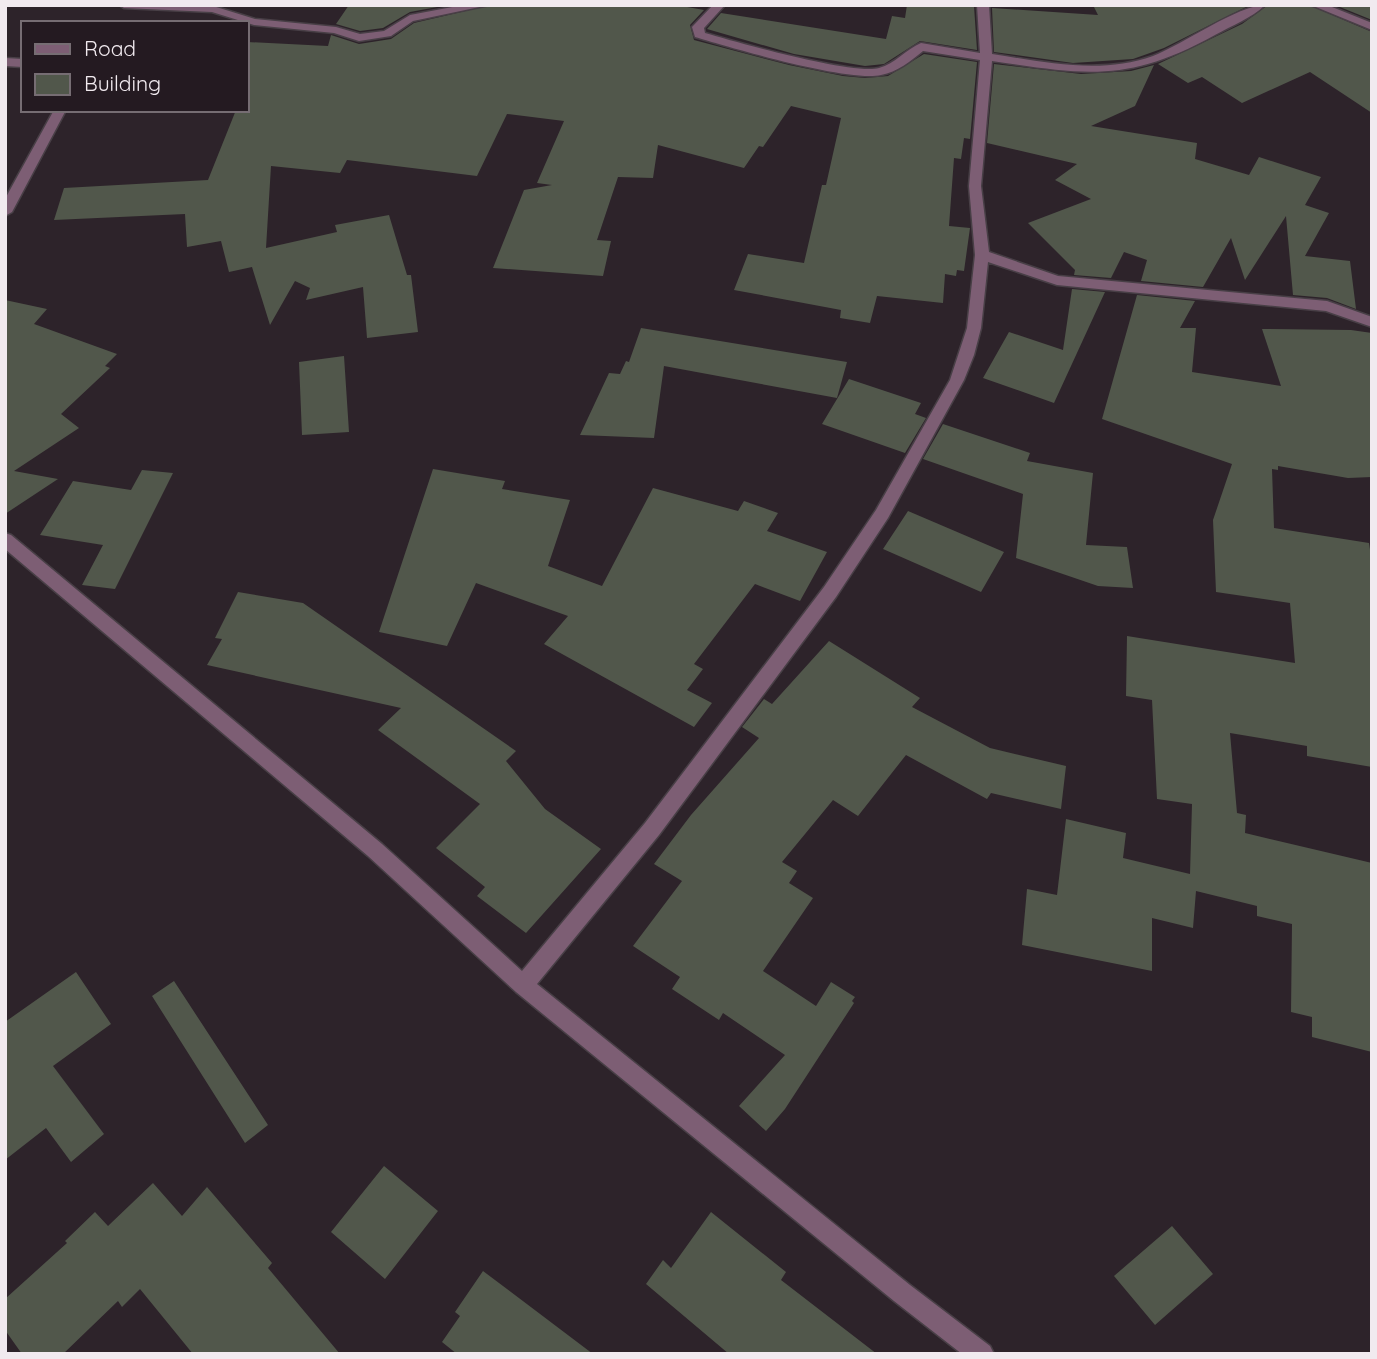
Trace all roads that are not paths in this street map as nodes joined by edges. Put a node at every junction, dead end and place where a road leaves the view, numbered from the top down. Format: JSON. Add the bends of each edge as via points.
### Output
{"nodes":[{"id":1,"x":124,"y":5,"type":"edge"},
{"id":2,"x":484,"y":5,"type":"edge"},
{"id":3,"x":720,"y":5,"type":"edge"},
{"id":4,"x":983,"y":5,"type":"edge"},
{"id":5,"x":1260,"y":5,"type":"edge"},
{"id":6,"x":1316,"y":5,"type":"edge"},
{"id":7,"x":214,"y":7,"type":"edge"},
{"id":8,"x":193,"y":21,"type":"edge"},
{"id":9,"x":1372,"y":27,"type":"edge"},
{"id":10,"x":986,"y":57,"type":"junction"},
{"id":11,"x":59,"y":112,"type":"edge"},
{"id":12,"x":5,"y":212,"type":"edge"},
{"id":13,"x":982,"y":255,"type":"junction"},
{"id":14,"x":1372,"y":322,"type":"edge"},
{"id":15,"x":5,"y":538,"type":"edge"},
{"id":16,"x":523,"y":985,"type":"junction"},
{"id":17,"x":982,"y":1354,"type":"edge"}],
"edges":[{"from":1,"to":7,"type":"street"},
{"from":2,"to":7,"type":"street","via":[[410,18],[387,34],[359,38],[337,30],[254,22]]},
{"from":3,"to":10,"type":"street","via":[[698,27],[699,35],[838,67],[877,73],[921,47]]},
{"from":4,"to":10,"type":"street"},
{"from":5,"to":10,"type":"street","via":[[1140,64],[1057,66]]},
{"from":6,"to":9,"type":"street"},
{"from":7,"to":8,"type":"street"},
{"from":10,"to":13,"type":"street","via":[[975,186]]},
{"from":11,"to":12,"type":"street"},
{"from":13,"to":14,"type":"street","via":[[1057,280],[1327,306]]},
{"from":13,"to":16,"type":"street","via":[[967,355],[882,514],[830,592],[652,828]]},
{"from":15,"to":16,"type":"street","via":[[375,850]]},
{"from":16,"to":17,"type":"street"}]}
